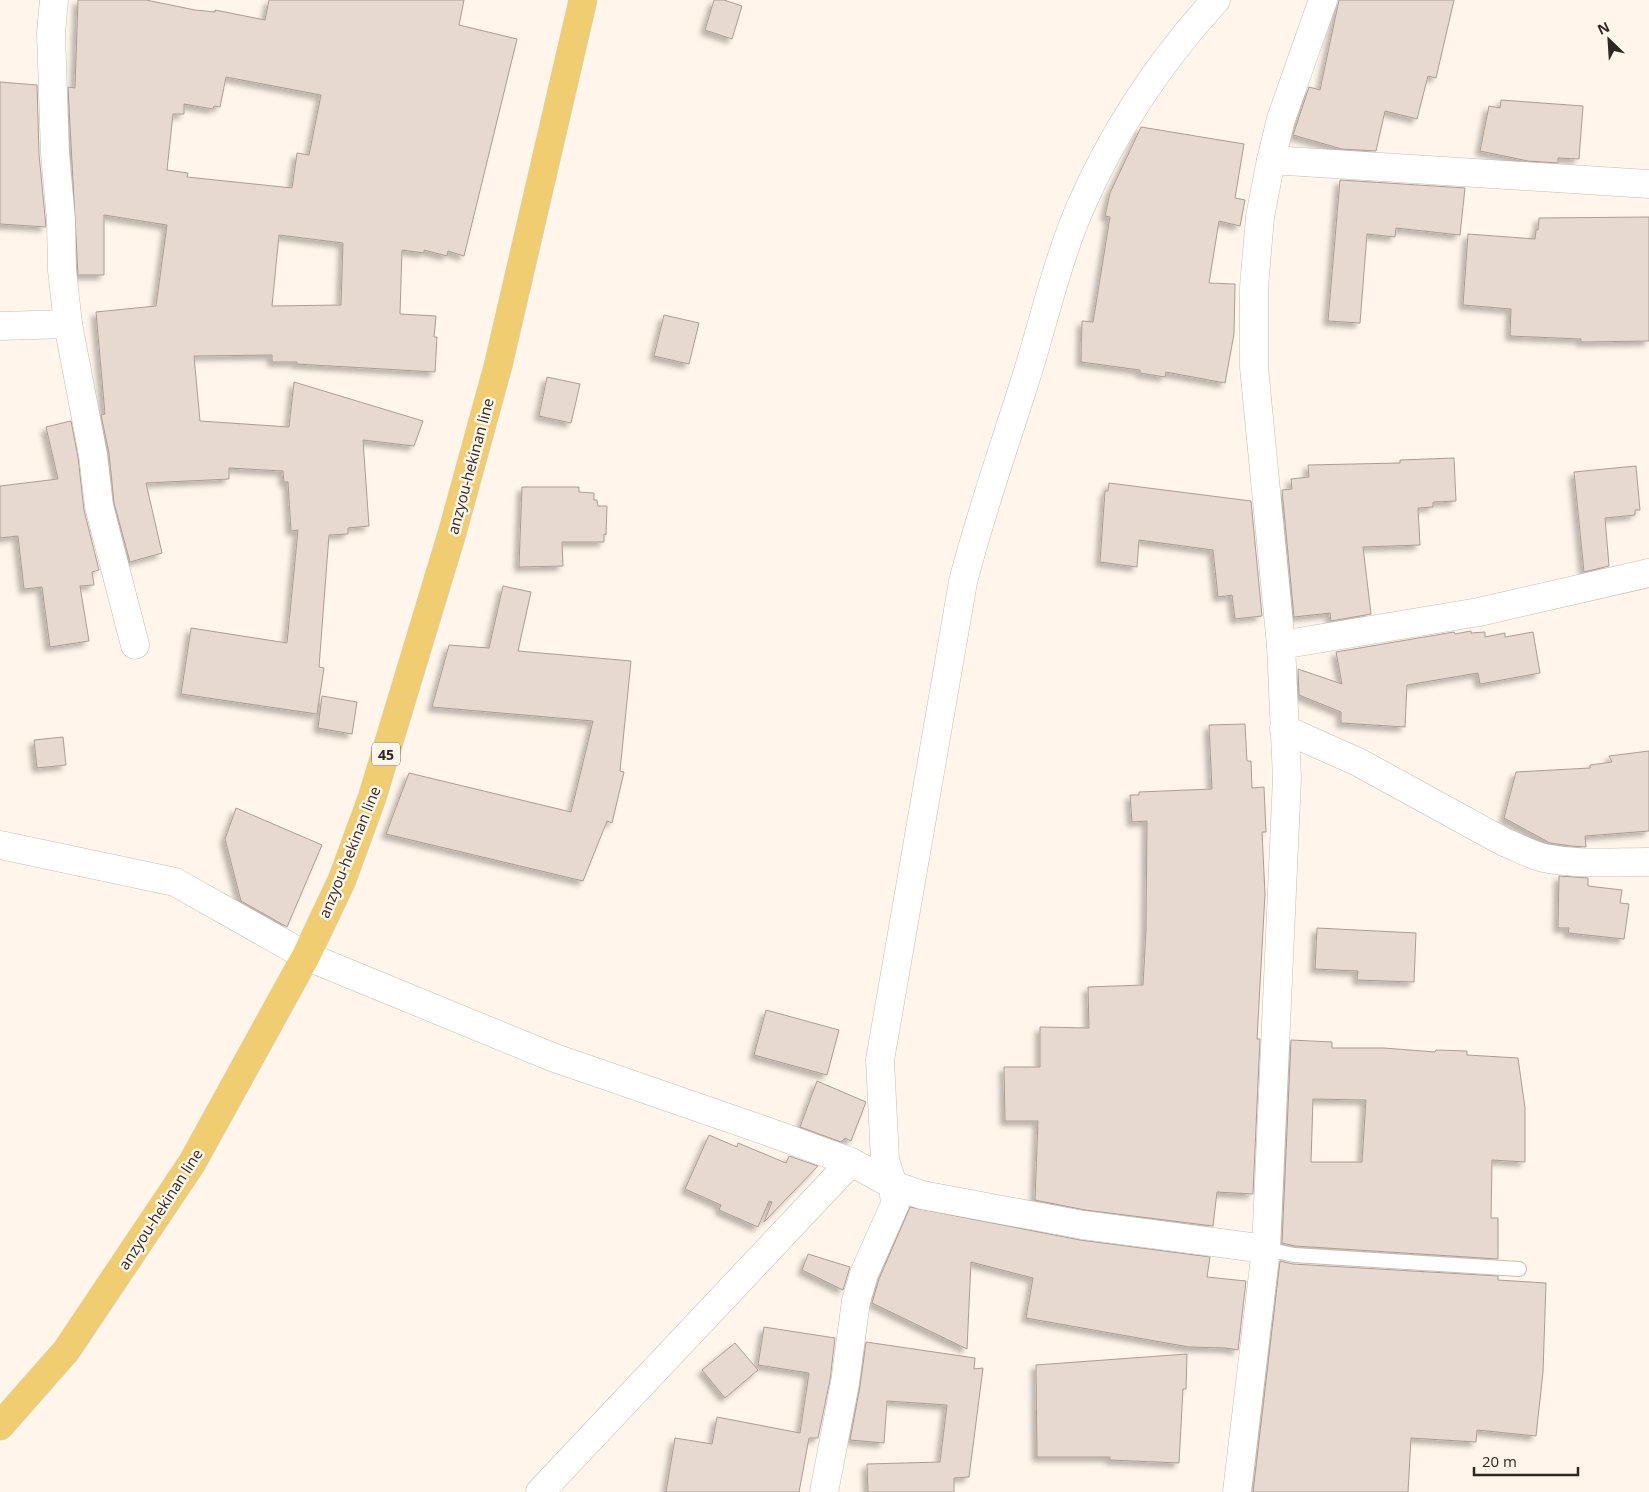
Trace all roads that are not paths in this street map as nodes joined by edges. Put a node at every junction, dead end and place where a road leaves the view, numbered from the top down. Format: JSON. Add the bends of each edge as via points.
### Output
{"nodes":[{"id":1,"x":54,"y":0,"type":"edge"},
{"id":2,"x":583,"y":0,"type":"edge"},
{"id":3,"x":1216,"y":0,"type":"edge"},
{"id":4,"x":1323,"y":0,"type":"edge"},
{"id":5,"x":1270,"y":160,"type":"junction"},
{"id":6,"x":1649,"y":184,"type":"edge"},
{"id":7,"x":68,"y":324,"type":"junction"},
{"id":8,"x":0,"y":326,"type":"edge"},
{"id":9,"x":1649,"y":574,"type":"edge"},
{"id":10,"x":1281,"y":645,"type":"junction"},
{"id":11,"x":135,"y":646,"type":"dead end"},
{"id":12,"x":1284,"y":730,"type":"junction"},
{"id":13,"x":0,"y":845,"type":"edge"},
{"id":14,"x":1649,"y":862,"type":"edge"},
{"id":15,"x":306,"y":956,"type":"junction"},
{"id":16,"x":851,"y":1162,"type":"junction"},
{"id":17,"x":893,"y":1185,"type":"junction"},
{"id":18,"x":1266,"y":1249,"type":"junction"},
{"id":19,"x":1518,"y":1269,"type":"dead end"},
{"id":20,"x":0,"y":1426,"type":"edge"},
{"id":21,"x":540,"y":1492,"type":"edge"},
{"id":22,"x":824,"y":1492,"type":"edge"},
{"id":23,"x":1237,"y":1492,"type":"edge"}],
"edges":[{"from":1,"to":7,"type":"street","via":[[51,33],[55,133]]},
{"from":2,"to":15,"type":"main road","name":"anzyou-hekinan line","number":"45","via":[[498,366],[453,530],[372,798],[342,880]]},
{"from":3,"to":17,"type":"street","via":[[1169,56],[1136,104],[1080,208],[978,524],[963,582],[880,1060],[885,1160]]},
{"from":4,"to":5,"type":"street"},
{"from":5,"to":6,"type":"street"},
{"from":5,"to":10,"type":"street","via":[[1260,217],[1254,287],[1254,367]]},
{"from":7,"to":8,"type":"street"},
{"from":7,"to":11,"type":"street","via":[[93,455],[99,506]]},
{"from":9,"to":10,"type":"street","via":[[1479,612]]},
{"from":10,"to":12,"type":"street"},
{"from":12,"to":14,"type":"street","via":[[1358,762],[1504,842],[1544,858]]},
{"from":12,"to":18,"type":"street","via":[[1287,778]]},
{"from":13,"to":15,"type":"street","via":[[175,882]]},
{"from":15,"to":16,"type":"street","via":[[552,1057]]},
{"from":15,"to":20,"type":"main road","name":"anzyou-hekinan line","number":"45","via":[[192,1163],[66,1351]]},
{"from":16,"to":17,"type":"street"},
{"from":16,"to":21,"type":"street"},
{"from":17,"to":18,"type":"street","via":[[922,1195],[1083,1225]]},
{"from":17,"to":22,"type":"street","via":[[894,1204],[856,1301],[845,1383]]},
{"from":18,"to":19,"type":"lane","via":[[1294,1255]]},
{"from":18,"to":23,"type":"street"}]}
